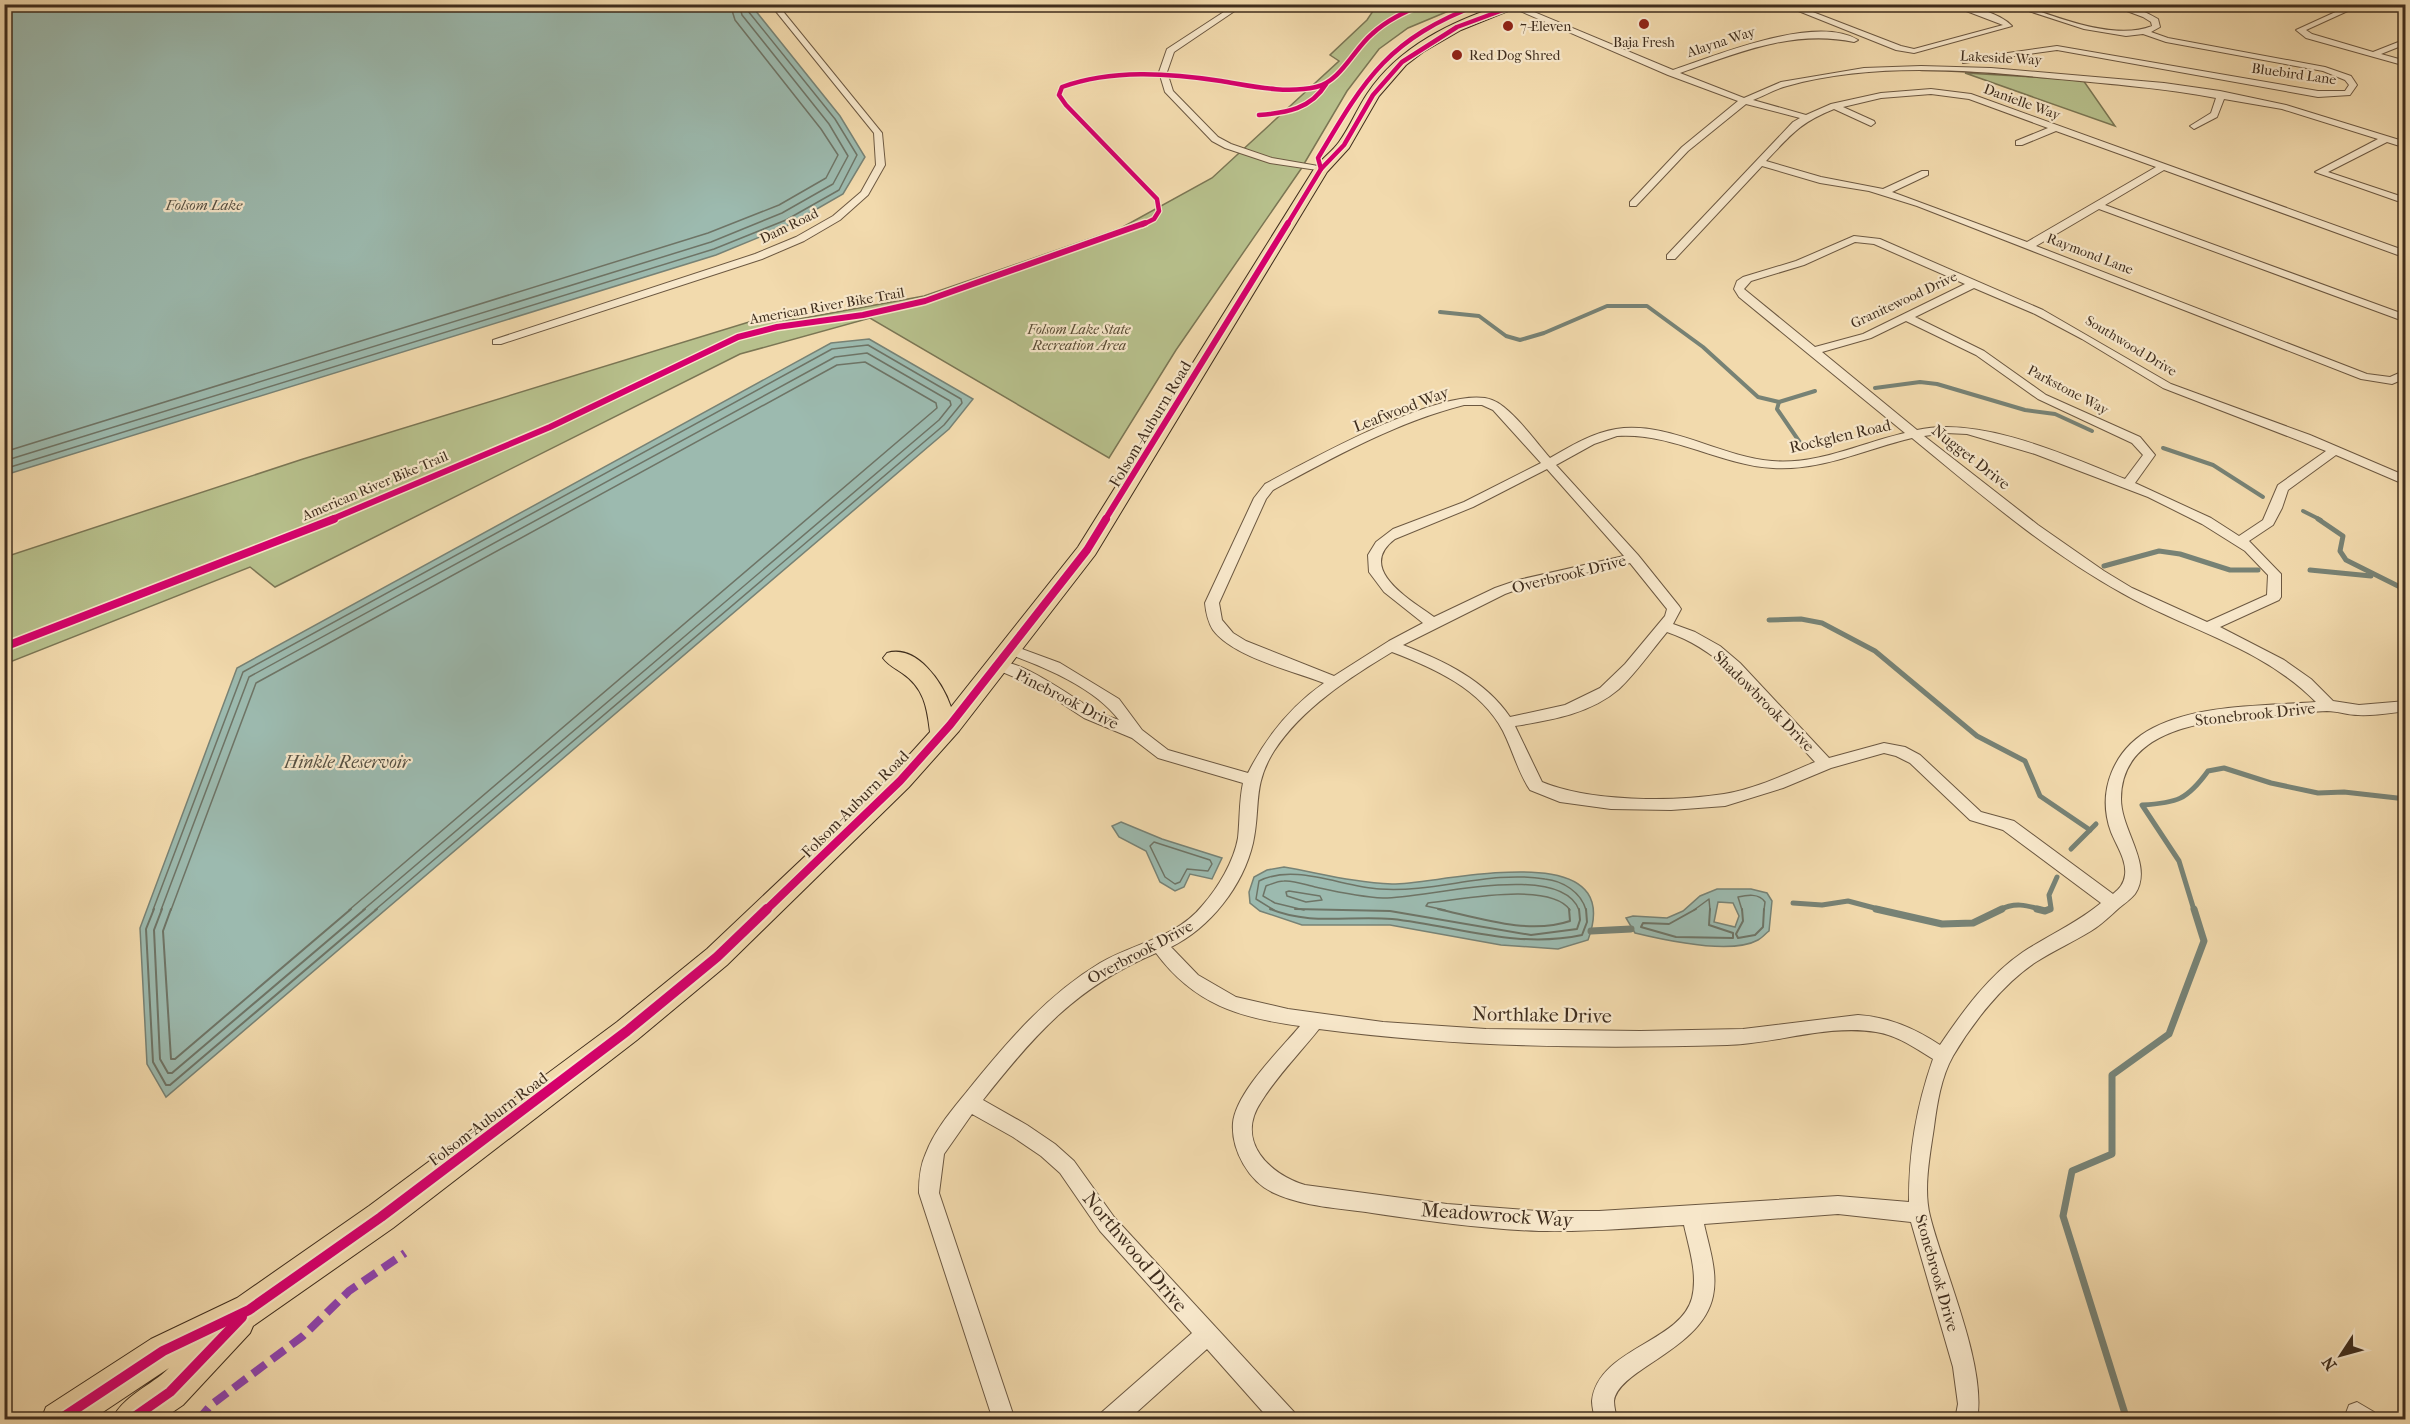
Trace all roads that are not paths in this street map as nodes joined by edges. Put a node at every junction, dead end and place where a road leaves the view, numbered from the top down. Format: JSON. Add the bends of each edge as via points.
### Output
{"nodes":[{"id":1,"x":773,"y":4,"type":"edge"},
{"id":2,"x":1242,"y":4,"type":"edge"},
{"id":3,"x":1480,"y":4,"type":"edge"},
{"id":4,"x":1784,"y":4,"type":"edge"},
{"id":5,"x":1951,"y":4,"type":"edge"},
{"id":6,"x":2010,"y":4,"type":"edge"},
{"id":7,"x":2111,"y":4,"type":"edge"},
{"id":8,"x":2360,"y":4,"type":"edge"},
{"id":9,"x":1512,"y":5,"type":"edge"},
{"id":10,"x":2144,"y":32,"type":"junction"},
{"id":11,"x":2406,"y":41,"type":"edge"},
{"id":12,"x":2373,"y":55,"type":"junction"},
{"id":13,"x":1944,"y":60,"type":"dead end"},
{"id":14,"x":2406,"y":64,"type":"edge"},
{"id":15,"x":1917,"y":68,"type":"junction"},
{"id":16,"x":1671,"y":73,"type":"junction"},
{"id":17,"x":2220,"y":94,"type":"junction"},
{"id":18,"x":1744,"y":101,"type":"junction"},
{"id":19,"x":1834,"y":106,"type":"junction"},
{"id":20,"x":1805,"y":117,"type":"junction"},
{"id":21,"x":1871,"y":123,"type":"dead end"},
{"id":22,"x":2194,"y":126,"type":"dead end"},
{"id":23,"x":2055,"y":128,"type":"junction"},
{"id":24,"x":2386,"y":139,"type":"junction"},
{"id":25,"x":2019,"y":143,"type":"dead end"},
{"id":26,"x":2406,"y":145,"type":"edge"},
{"id":27,"x":1759,"y":162,"type":"junction"},
{"id":28,"x":2163,"y":167,"type":"junction"},
{"id":29,"x":1321,"y":170,"type":"junction"},
{"id":30,"x":1925,"y":173,"type":"dead end"},
{"id":31,"x":1884,"y":192,"type":"junction"},
{"id":32,"x":2406,"y":201,"type":"edge"},
{"id":33,"x":1633,"y":204,"type":"dead end"},
{"id":34,"x":2100,"y":206,"type":"junction"},
{"id":35,"x":1879,"y":242,"type":"joint"},
{"id":36,"x":2028,"y":246,"type":"junction"},
{"id":37,"x":2406,"y":255,"type":"edge"},
{"id":38,"x":1671,"y":257,"type":"dead end"},
{"id":39,"x":1974,"y":284,"type":"junction"},
{"id":40,"x":1907,"y":317,"type":"junction"},
{"id":41,"x":2406,"y":319,"type":"edge"},
{"id":42,"x":497,"y":342,"type":"dead end"},
{"id":43,"x":1813,"y":351,"type":"junction"},
{"id":44,"x":2406,"y":373,"type":"edge"},
{"id":45,"x":1916,"y":435,"type":"junction"},
{"id":46,"x":2336,"y":450,"type":"junction"},
{"id":47,"x":1547,"y":465,"type":"junction"},
{"id":48,"x":2406,"y":481,"type":"edge"},
{"id":49,"x":2128,"y":484,"type":"junction"},
{"id":50,"x":2242,"y":540,"type":"junction"},
{"id":51,"x":1634,"y":558,"type":"junction"},
{"id":52,"x":1434,"y":624,"type":"junction"},
{"id":53,"x":1663,"y":626,"type":"junction"},
{"id":54,"x":2208,"y":627,"type":"junction"},
{"id":55,"x":1393,"y":647,"type":"junction"},
{"id":56,"x":1004,"y":657,"type":"junction"},
{"id":57,"x":895,"y":658,"type":"dead end"},
{"id":58,"x":1333,"y":681,"type":"junction"},
{"id":59,"x":2329,"y":706,"type":"junction"},
{"id":60,"x":2406,"y":706,"type":"edge"},
{"id":61,"x":1505,"y":723,"type":"junction"},
{"id":62,"x":942,"y":734,"type":"junction"},
{"id":63,"x":1137,"y":734,"type":"junction"},
{"id":64,"x":1826,"y":764,"type":"junction"},
{"id":65,"x":1252,"y":780,"type":"junction"},
{"id":66,"x":2113,"y":903,"type":"junction"},
{"id":67,"x":1158,"y":944,"type":"junction"},
{"id":68,"x":1315,"y":1021,"type":"junction"},
{"id":69,"x":1943,"y":1056,"type":"junction"},
{"id":70,"x":970,"y":1103,"type":"junction"},
{"id":71,"x":1919,"y":1213,"type":"junction"},
{"id":72,"x":1692,"y":1215,"type":"junction"},
{"id":73,"x":249,"y":1310,"type":"junction"},
{"id":74,"x":1207,"y":1335,"type":"junction"},
{"id":75,"x":59,"y":1419,"type":"edge"},
{"id":76,"x":130,"y":1419,"type":"edge"},
{"id":77,"x":1004,"y":1419,"type":"edge"},
{"id":78,"x":1110,"y":1419,"type":"edge"},
{"id":79,"x":1286,"y":1419,"type":"edge"},
{"id":80,"x":1605,"y":1419,"type":"edge"},
{"id":81,"x":1966,"y":1419,"type":"edge"}],
"edges":[{"from":1,"to":42,"type":"street","name":"Dam Road","via":[[878,134],[883,157],[867,192],[830,222],[775,250]]},
{"from":2,"to":29,"type":"street","via":[[1170,51],[1163,72],[1169,92],[1215,140],[1270,160]]},
{"from":3,"to":29,"type":"main road","name":"Folsom-Auburn Road","via":[[1423,30],[1380,63],[1360,88],[1318,158]]},
{"from":4,"to":5,"type":"street","via":[[1914,51],[2008,26]]},
{"from":6,"to":10,"type":"street","via":[[2075,24]]},
{"from":7,"to":10,"type":"street","via":[[2155,21],[2156,27]]},
{"from":8,"to":12,"type":"street","via":[[2300,30]]},
{"from":9,"to":16,"type":"street"},
{"from":9,"to":29,"type":"main road","name":"Folsom-Auburn Road","via":[[1446,33],[1394,70],[1374,95],[1335,160]]},
{"from":10,"to":13,"type":"street","name":"Bluebird Lane","via":[[2166,40],[2325,69],[2348,78],[2351,90],[2318,94],[2057,48],[1983,60]]},
{"from":11,"to":12,"type":"street"},
{"from":12,"to":14,"type":"street"},
{"from":15,"to":16,"type":"street","name":"Alayna Way","via":[[1901,57],[1845,37],[1822,35],[1766,42]]},
{"from":15,"to":17,"type":"street","name":"Lakeside Way","via":[[2040,73]]},
{"from":15,"to":18,"type":"street","name":"Lakeside Way","via":[[1827,75],[1784,84]]},
{"from":16,"to":18,"type":"street"},
{"from":17,"to":22,"type":"street","via":[[2216,115]]},
{"from":17,"to":24,"type":"street","name":"Lakeside Way","via":[[2283,107]]},
{"from":18,"to":20,"type":"street"},
{"from":18,"to":33,"type":"street","name":"Lakeside Way","via":[[1685,149]]},
{"from":19,"to":20,"type":"street","name":"Danielle Way"},
{"from":19,"to":21,"type":"street"},
{"from":19,"to":23,"type":"street","name":"Danielle Way","via":[[1885,95],[1952,93]]},
{"from":20,"to":27,"type":"street","name":"Danielle Way"},
{"from":23,"to":25,"type":"street"},
{"from":23,"to":28,"type":"street","name":"Danielle Way"},
{"from":24,"to":26,"type":"street","name":"Lakeside Way"},
{"from":24,"to":32,"type":"street","via":[[2320,172]]},
{"from":27,"to":31,"type":"street","name":"Raymond Lane","via":[[1820,180]]},
{"from":27,"to":38,"type":"street","name":"Danielle Way"},
{"from":28,"to":34,"type":"street"},
{"from":28,"to":37,"type":"street","name":"Danielle Way"},
{"from":29,"to":56,"type":"main road","name":"Folsom-Auburn Road","via":[[1110,515]]},
{"from":30,"to":31,"type":"street"},
{"from":31,"to":36,"type":"street","name":"Raymond Lane"},
{"from":34,"to":36,"type":"street"},
{"from":34,"to":41,"type":"street"},
{"from":35,"to":39,"type":"street","name":"Southwood Drive"},
{"from":35,"to":43,"type":"street","name":"Nugget Drive","via":[[1854,239],[1741,283],[1743,295]]},
{"from":36,"to":44,"type":"street","name":"Raymond Lane","via":[[2365,377],[2392,381]]},
{"from":39,"to":40,"type":"street","name":"Granitewood Drive"},
{"from":39,"to":46,"type":"street","name":"Southwood Drive","via":[[2065,325],[2167,386]]},
{"from":40,"to":43,"type":"street","name":"Granitewood Drive","via":[[1859,339]]},
{"from":40,"to":49,"type":"street","name":"Parkstone Way","via":[[1980,353],[2042,397],[2136,440],[2149,455]]},
{"from":43,"to":45,"type":"street","name":"Nugget Drive"},
{"from":45,"to":47,"type":"street","name":"Rockglen Road","via":[[1794,465],[1754,463],[1652,435],[1624,432],[1594,440]]},
{"from":45,"to":49,"type":"street","name":"Rockglen Road","via":[[1968,430],[2070,460]]},
{"from":45,"to":54,"type":"street","name":"Nugget Drive","via":[[2098,574]]},
{"from":46,"to":48,"type":"street","name":"Southwood Drive"},
{"from":46,"to":50,"type":"street","via":[[2282,488],[2268,522]]},
{"from":47,"to":51,"type":"street","name":"Leafwood Way"},
{"from":47,"to":52,"type":"street","name":"Rockglen Road","via":[[1457,510],[1403,530],[1377,549],[1373,562],[1377,575],[1387,588]]},
{"from":47,"to":58,"type":"street","name":"Leafwood Way","via":[[1499,409],[1473,401],[1386,429],[1269,487],[1260,498],[1217,590],[1212,603],[1213,617],[1221,631],[1236,642]]},
{"from":49,"to":50,"type":"street","name":"Rockglen Road"},
{"from":50,"to":54,"type":"street","name":"Rockglen Road","via":[[2273,569],[2280,589],[2274,597]]},
{"from":51,"to":52,"type":"street","name":"Overbrook Drive","via":[[1523,583]]},
{"from":51,"to":53,"type":"street","name":"Leafwood Way","via":[[1672,604],[1672,616]]},
{"from":52,"to":55,"type":"street","name":"Overbrook Drive"},
{"from":53,"to":61,"type":"street","name":"Leafwood Way","via":[[1608,691],[1589,703]]},
{"from":53,"to":64,"type":"street","name":"Shadowbrook Drive","via":[[1690,635],[1721,654]]},
{"from":54,"to":59,"type":"street","name":"Nugget Drive","via":[[2285,668]]},
{"from":55,"to":58,"type":"street","name":"Overbrook Drive"},
{"from":55,"to":61,"type":"street","name":"Shadowbrook Drive","via":[[1438,663],[1495,708]]},
{"from":56,"to":62,"type":"main road","name":"Folsom-Auburn Road"},
{"from":56,"to":63,"type":"street","name":"Pinebrook Drive","via":[[1089,714]]},
{"from":56,"to":63,"type":"street","name":"Pinebrook Drive","via":[[1055,666],[1114,703]]},
{"from":57,"to":62,"type":"main road","via":[[919,671],[932,687]]},
{"from":58,"to":65,"type":"street","name":"Overbrook Drive","via":[[1290,720]]},
{"from":59,"to":60,"type":"street","name":"Stonebrook Drive","via":[[2359,710]]},
{"from":59,"to":66,"type":"street","name":"Stonebrook Drive","via":[[2188,721],[2159,731],[2136,746],[2121,766],[2113,790],[2113,810],[2134,874],[2128,891]]},
{"from":61,"to":64,"type":"street","name":"Shadowbrook Drive","via":[[1536,786],[1560,796],[1611,803],[1725,800]]},
{"from":62,"to":73,"type":"main road","name":"Folsom-Auburn Road","via":[[835,845],[693,977],[381,1217]]},
{"from":63,"to":65,"type":"street","name":"Pinebrook Drive","via":[[1163,754]]},
{"from":64,"to":66,"type":"street","via":[[1884,748],[1900,751],[1915,759],[1976,816],[2008,825]]},
{"from":65,"to":67,"type":"street","name":"Overbrook Drive","via":[[1244,846],[1216,900],[1192,926]]},
{"from":66,"to":69,"type":"street","name":"Stonebrook Drive","via":[[2087,926],[2006,975]]},
{"from":67,"to":68,"type":"street","name":"Northlake Drive","via":[[1196,986],[1219,998]]},
{"from":67,"to":70,"type":"street","name":"Overbrook Drive","via":[[1110,965],[1058,1002],[1033,1026]]},
{"from":68,"to":69,"type":"street","name":"Northlake Drive","via":[[1407,1032],[1549,1041],[1747,1036],[1863,1023],[1895,1029]]},
{"from":68,"to":72,"type":"street","name":"Meadowrock Way","via":[[1252,1098],[1243,1121],[1245,1146],[1257,1168],[1279,1186],[1305,1194],[1447,1214],[1538,1221]]},
{"from":69,"to":71,"type":"street","name":"Stonebrook Drive","via":[[1922,1130]]},
{"from":70,"to":74,"type":"street","name":"Northwood Drive","via":[[1020,1131],[1067,1167],[1107,1224]]},
{"from":70,"to":77,"type":"street","name":"Overbrook Drive","via":[[936,1150],[929,1193]]},
{"from":71,"to":72,"type":"street","name":"Meadowrock Way","via":[[1838,1205]]},
{"from":71,"to":81,"type":"street","name":"Stonebrook Drive","via":[[1964,1367],[1969,1404]]},
{"from":72,"to":80,"type":"street","via":[[1704,1282],[1700,1305],[1688,1325],[1669,1342],[1616,1374],[1604,1390]]},
{"from":73,"to":75,"type":"main road","via":[[163,1352]]},
{"from":73,"to":76,"type":"main road","via":[[170,1392]]},
{"from":74,"to":78,"type":"street"},
{"from":74,"to":79,"type":"street","name":"Northwood Drive"}]}
